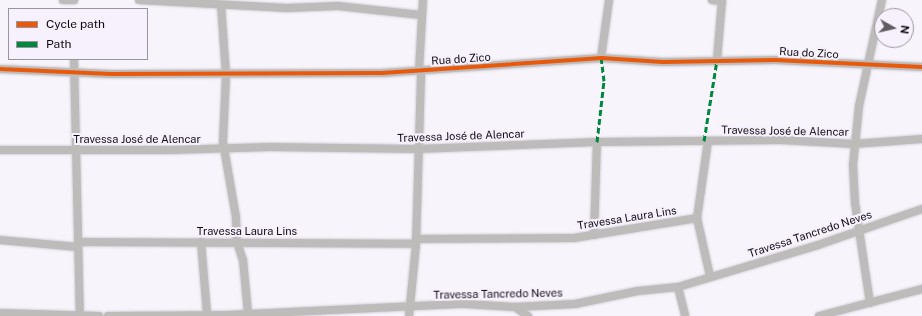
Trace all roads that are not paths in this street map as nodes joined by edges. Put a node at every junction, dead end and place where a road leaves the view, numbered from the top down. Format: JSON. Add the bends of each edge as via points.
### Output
{"nodes":[{"id":1,"x":63,"y":0,"type":"edge"},
{"id":2,"x":74,"y":0,"type":"edge"},
{"id":3,"x":139,"y":0,"type":"edge"},
{"id":4,"x":423,"y":0,"type":"edge"},
{"id":5,"x":609,"y":0,"type":"edge"},
{"id":6,"x":712,"y":0,"type":"edge"},
{"id":7,"x":882,"y":0,"type":"edge"},
{"id":8,"x":722,"y":1,"type":"edge"},
{"id":9,"x":209,"y":2,"type":"edge"},
{"id":10,"x":221,"y":5,"type":"junction"},
{"id":11,"x":421,"y":15,"type":"junction"},
{"id":12,"x":601,"y":58,"type":"junction"},
{"id":13,"x":74,"y":60,"type":"edge"},
{"id":14,"x":717,"y":60,"type":"junction"},
{"id":15,"x":867,"y":64,"type":"junction"},
{"id":16,"x":922,"y":66,"type":"edge"},
{"id":17,"x":0,"y":69,"type":"edge"},
{"id":18,"x":420,"y":71,"type":"junction"},
{"id":19,"x":73,"y":73,"type":"junction"},
{"id":20,"x":226,"y":74,"type":"junction"},
{"id":21,"x":922,"y":139,"type":"edge"},
{"id":22,"x":708,"y":141,"type":"junction"},
{"id":23,"x":597,"y":142,"type":"junction"},
{"id":24,"x":854,"y":144,"type":"junction"},
{"id":25,"x":224,"y":148,"type":"junction"},
{"id":26,"x":417,"y":149,"type":"junction"},
{"id":27,"x":0,"y":150,"type":"edge"},
{"id":28,"x":76,"y":150,"type":"junction"},
{"id":29,"x":922,"y":209,"type":"edge"},
{"id":30,"x":697,"y":218,"type":"junction"},
{"id":31,"x":859,"y":230,"type":"junction"},
{"id":32,"x":594,"y":235,"type":"junction"},
{"id":33,"x":0,"y":240,"type":"edge"},
{"id":34,"x":416,"y":241,"type":"junction"},
{"id":35,"x":201,"y":242,"type":"junction"},
{"id":36,"x":236,"y":242,"type":"junction"},
{"id":37,"x":78,"y":244,"type":"junction"},
{"id":38,"x":710,"y":276,"type":"junction"},
{"id":39,"x":678,"y":287,"type":"junction"},
{"id":40,"x":922,"y":289,"type":"edge"},
{"id":41,"x":870,"y":303,"type":"junction"},
{"id":42,"x":410,"y":306,"type":"junction"},
{"id":43,"x":515,"y":307,"type":"junction"},
{"id":44,"x":0,"y":313,"type":"edge"},
{"id":45,"x":248,"y":313,"type":"junction"},
{"id":46,"x":207,"y":314,"type":"junction"},
{"id":47,"x":80,"y":315,"type":"edge"},
{"id":48,"x":99,"y":316,"type":"edge"},
{"id":49,"x":108,"y":316,"type":"edge"},
{"id":50,"x":409,"y":316,"type":"edge"},
{"id":51,"x":528,"y":316,"type":"edge"},
{"id":52,"x":685,"y":316,"type":"edge"},
{"id":53,"x":819,"y":316,"type":"edge"}],
"edges":[{"from":1,"to":2,"type":"street"},
{"from":3,"to":9,"type":"street"},
{"from":4,"to":11,"type":"street"},
{"from":5,"to":12,"type":"street"},
{"from":6,"to":8,"type":"street"},
{"from":7,"to":15,"type":"street"},
{"from":8,"to":14,"type":"street"},
{"from":9,"to":10,"type":"street"},
{"from":10,"to":11,"type":"street","via":[[287,8],[338,6]]},
{"from":10,"to":20,"type":"street"},
{"from":11,"to":18,"type":"street"},
{"from":12,"to":14,"type":"street","name":"Rua do Zico","via":[[664,62]]},
{"from":12,"to":18,"type":"street","name":"Rua do Zico"},
{"from":13,"to":19,"type":"street"},
{"from":14,"to":15,"type":"street","name":"Rua do Zico"},
{"from":15,"to":16,"type":"street","name":"Rua do Zico"},
{"from":15,"to":24,"type":"street"},
{"from":17,"to":19,"type":"street","name":"Rua do Zico"},
{"from":18,"to":20,"type":"street","name":"Rua do Zico"},
{"from":18,"to":26,"type":"street"},
{"from":19,"to":20,"type":"street","name":"Rua do Zico"},
{"from":19,"to":28,"type":"street"},
{"from":20,"to":25,"type":"street"},
{"from":21,"to":24,"type":"street","name":"Travessa José de Alencar"},
{"from":22,"to":23,"type":"street","name":"Travessa José de Alencar"},
{"from":22,"to":24,"type":"street","name":"Travessa José de Alencar","via":[[781,140]]},
{"from":22,"to":30,"type":"street"},
{"from":23,"to":26,"type":"street","name":"Travessa José de Alencar"},
{"from":23,"to":32,"type":"street"},
{"from":24,"to":31,"type":"street","via":[[854,184]]},
{"from":25,"to":26,"type":"street","name":"Travessa José de Alencar"},
{"from":25,"to":28,"type":"street","name":"Travessa José de Alencar"},
{"from":25,"to":36,"type":"street","via":[[236,217]]},
{"from":26,"to":34,"type":"street"},
{"from":27,"to":28,"type":"street","name":"Travessa José de Alencar"},
{"from":28,"to":37,"type":"street"},
{"from":29,"to":31,"type":"street","name":"Travessa Tancredo Neves"},
{"from":30,"to":32,"type":"street","name":"Travessa Laura Lins"},
{"from":30,"to":38,"type":"street"},
{"from":31,"to":38,"type":"street","name":"Travessa Tancredo Neves","via":[[818,245]]},
{"from":31,"to":41,"type":"street"},
{"from":32,"to":34,"type":"street","name":"Travessa Laura Lins","via":[[574,238]]},
{"from":33,"to":37,"type":"street","name":"Travessa Laura Lins"},
{"from":34,"to":36,"type":"street","name":"Travessa Laura Lins"},
{"from":34,"to":42,"type":"street"},
{"from":35,"to":36,"type":"street","name":"Travessa Laura Lins"},
{"from":35,"to":37,"type":"street","name":"Travessa Laura Lins"},
{"from":35,"to":46,"type":"street"},
{"from":36,"to":45,"type":"street","via":[[243,264]]},
{"from":37,"to":47,"type":"street"},
{"from":38,"to":39,"type":"street","name":"Travessa Tancredo Neves"},
{"from":39,"to":43,"type":"street","name":"Travessa Tancredo Neves","via":[[638,291],[575,304]]},
{"from":39,"to":52,"type":"street"},
{"from":40,"to":41,"type":"street"},
{"from":41,"to":53,"type":"street"},
{"from":42,"to":43,"type":"street","name":"Travessa Tancredo Neves"},
{"from":42,"to":45,"type":"street","name":"Travessa Tancredo Neves"},
{"from":42,"to":50,"type":"street"},
{"from":43,"to":51,"type":"street"},
{"from":44,"to":47,"type":"street"},
{"from":45,"to":46,"type":"street","name":"Travessa Tancredo Neves"},
{"from":46,"to":49,"type":"street","name":"Travessa Tancredo Neves"},
{"from":47,"to":48,"type":"street"}]}
